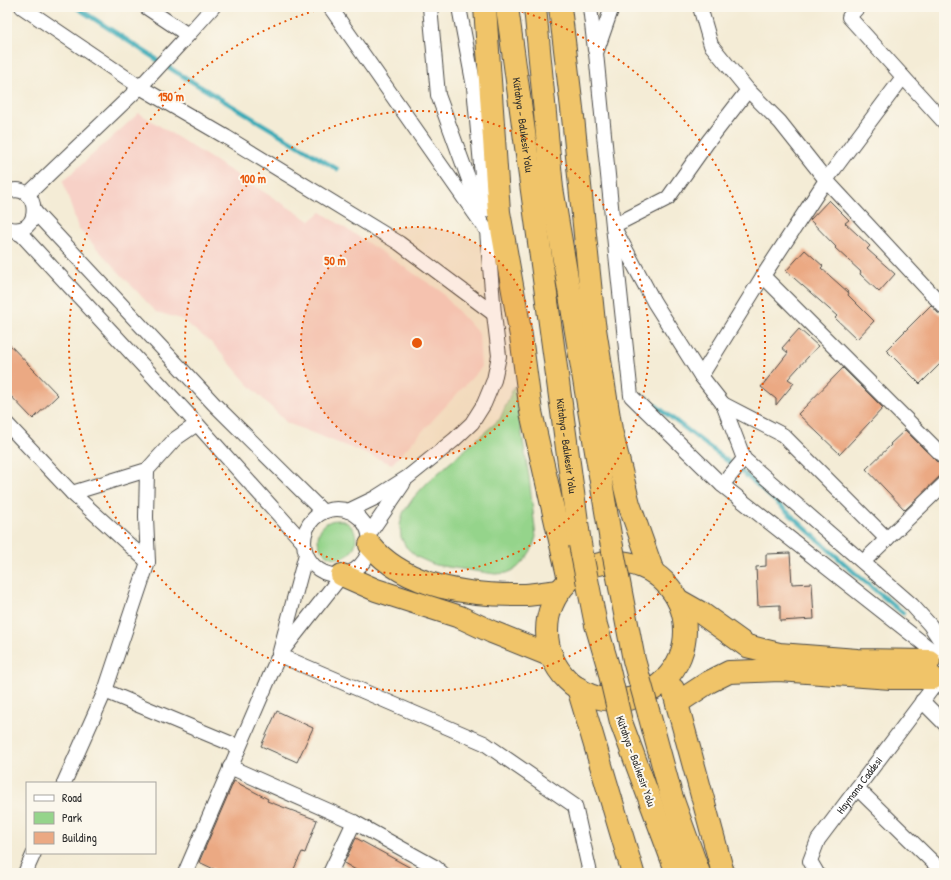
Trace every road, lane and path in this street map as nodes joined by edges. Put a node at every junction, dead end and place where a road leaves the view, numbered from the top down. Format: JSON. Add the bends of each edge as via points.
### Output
{"nodes":[{"id":1,"x":22,"y":7,"type":"edge"},
{"id":2,"x":146,"y":7,"type":"edge"},
{"id":3,"x":213,"y":7,"type":"edge"},
{"id":4,"x":330,"y":7,"type":"edge"},
{"id":5,"x":430,"y":7,"type":"edge"},
{"id":6,"x":459,"y":7,"type":"edge"},
{"id":7,"x":485,"y":7,"type":"edge"},
{"id":8,"x":508,"y":7,"type":"edge"},
{"id":9,"x":535,"y":7,"type":"edge"},
{"id":10,"x":560,"y":7,"type":"edge"},
{"id":11,"x":590,"y":7,"type":"edge"},
{"id":12,"x":612,"y":7,"type":"edge"},
{"id":13,"x":700,"y":7,"type":"edge"},
{"id":14,"x":858,"y":7,"type":"edge"},
{"id":15,"x":188,"y":35,"type":"junction"},
{"id":16,"x":596,"y":53,"type":"junction"},
{"id":17,"x":904,"y":77,"type":"junction"},
{"id":18,"x":140,"y":87,"type":"junction"},
{"id":19,"x":748,"y":90,"type":"junction"},
{"id":20,"x":944,"y":122,"type":"edge"},
{"id":21,"x":826,"y":180,"type":"junction"},
{"id":22,"x":14,"y":189,"type":"edge"},
{"id":23,"x":34,"y":211,"type":"junction"},
{"id":24,"x":613,"y":226,"type":"junction"},
{"id":25,"x":9,"y":229,"type":"edge"},
{"id":26,"x":487,"y":231,"type":"junction"},
{"id":27,"x":763,"y":276,"type":"junction"},
{"id":28,"x":944,"y":307,"type":"edge"},
{"id":29,"x":494,"y":314,"type":"junction"},
{"id":30,"x":702,"y":376,"type":"junction"},
{"id":31,"x":723,"y":404,"type":"junction"},
{"id":32,"x":7,"y":424,"type":"edge"},
{"id":33,"x":197,"y":424,"type":"junction"},
{"id":34,"x":944,"y":457,"type":"edge"},
{"id":35,"x":744,"y":459,"type":"junction"},
{"id":36,"x":147,"y":470,"type":"junction"},
{"id":37,"x":408,"y":477,"type":"junction"},
{"id":38,"x":944,"y":484,"type":"edge"},
{"id":39,"x":722,"y":485,"type":"junction"},
{"id":40,"x":72,"y":493,"type":"junction"},
{"id":41,"x":348,"y":511,"type":"junction"},
{"id":42,"x":323,"y":512,"type":"junction"},
{"id":43,"x":887,"y":539,"type":"junction"},
{"id":44,"x":370,"y":540,"type":"junction"},
{"id":45,"x":305,"y":549,"type":"junction"},
{"id":46,"x":148,"y":562,"type":"junction"},
{"id":47,"x":863,"y":562,"type":"junction"},
{"id":48,"x":653,"y":572,"type":"junction"},
{"id":49,"x":342,"y":575,"type":"junction"},
{"id":50,"x":564,"y":585,"type":"junction"},
{"id":51,"x":678,"y":600,"type":"junction"},
{"id":52,"x":279,"y":655,"type":"junction"},
{"id":53,"x":552,"y":656,"type":"junction"},
{"id":54,"x":938,"y":664,"type":"edge"},
{"id":55,"x":669,"y":676,"type":"junction"},
{"id":56,"x":578,"y":688,"type":"junction"},
{"id":57,"x":105,"y":691,"type":"junction"},
{"id":58,"x":922,"y":701,"type":"junction"},
{"id":59,"x":677,"y":703,"type":"junction"},
{"id":60,"x":944,"y":723,"type":"edge"},
{"id":61,"x":239,"y":747,"type":"junction"},
{"id":62,"x":230,"y":767,"type":"junction"},
{"id":63,"x":64,"y":782,"type":"edge"},
{"id":64,"x":857,"y":788,"type":"junction"},
{"id":65,"x":354,"y":822,"type":"junction"},
{"id":66,"x":34,"y":854,"type":"edge"},
{"id":67,"x":811,"y":869,"type":"edge"},
{"id":68,"x":25,"y":873,"type":"edge"},
{"id":69,"x":185,"y":873,"type":"edge"},
{"id":70,"x":330,"y":873,"type":"edge"},
{"id":71,"x":442,"y":873,"type":"edge"},
{"id":72,"x":590,"y":873,"type":"edge"},
{"id":73,"x":633,"y":873,"type":"edge"},
{"id":74,"x":677,"y":873,"type":"edge"},
{"id":75,"x":699,"y":873,"type":"edge"},
{"id":76,"x":723,"y":873,"type":"edge"},
{"id":77,"x":944,"y":873,"type":"edge"}],
"edges":[{"from":1,"to":18,"type":"street"},
{"from":2,"to":15,"type":"street"},
{"from":3,"to":15,"type":"street"},
{"from":4,"to":26,"type":"street"},
{"from":5,"to":26,"type":"street","via":[[438,95]]},
{"from":6,"to":26,"type":"street","via":[[474,87]]},
{"from":7,"to":50,"type":"highway","via":[[499,212],[521,336],[531,412]]},
{"from":8,"to":74,"type":"highway","name":"Kütahya - Balıkesir Yolu","bridge":true,"via":[[580,544],[596,625],[621,722]]},
{"from":9,"to":75,"type":"highway","name":"Kütahya - Balıkesir Yolu","bridge":true,"via":[[552,188],[611,541],[634,660],[671,795]]},
{"from":10,"to":48,"type":"highway","via":[[594,323],[611,430],[629,504]]},
{"from":11,"to":16,"type":"street"},
{"from":12,"to":16,"type":"street"},
{"from":13,"to":19,"type":"street","via":[[711,45]]},
{"from":14,"to":17,"type":"street","via":[[849,17]]},
{"from":15,"to":18,"type":"street"},
{"from":16,"to":24,"type":"street"},
{"from":17,"to":20,"type":"street"},
{"from":17,"to":21,"type":"street"},
{"from":18,"to":22,"type":"street"},
{"from":18,"to":29,"type":"street","via":[[399,243]]},
{"from":19,"to":21,"type":"street","via":[[780,122]]},
{"from":19,"to":24,"type":"street","via":[[706,143],[668,198]]},
{"from":21,"to":27,"type":"street"},
{"from":21,"to":28,"type":"street"},
{"from":22,"to":23,"type":"street","via":[[34,205]]},
{"from":23,"to":25,"type":"street","via":[[33,217],[25,227],[18,230]]},
{"from":23,"to":42,"type":"street","via":[[214,404]]},
{"from":24,"to":30,"type":"street","via":[[654,302]]},
{"from":24,"to":39,"type":"street","via":[[631,396]]},
{"from":25,"to":33,"type":"street","via":[[22,235]]},
{"from":26,"to":29,"type":"street"},
{"from":27,"to":30,"type":"street"},
{"from":27,"to":34,"type":"street"},
{"from":29,"to":37,"type":"street","via":[[499,356],[494,380],[484,404],[472,422],[454,440]]},
{"from":30,"to":31,"type":"street"},
{"from":31,"to":35,"type":"street"},
{"from":31,"to":43,"type":"street","via":[[783,435]]},
{"from":32,"to":40,"type":"street"},
{"from":33,"to":36,"type":"street","via":[[175,439]]},
{"from":33,"to":45,"type":"street"},
{"from":35,"to":39,"type":"street"},
{"from":35,"to":47,"type":"street"},
{"from":36,"to":40,"type":"street"},
{"from":36,"to":46,"type":"street"},
{"from":37,"to":41,"type":"street","via":[[375,498]]},
{"from":37,"to":44,"type":"street","via":[[387,506]]},
{"from":38,"to":43,"type":"street"},
{"from":39,"to":54,"type":"street"},
{"from":40,"to":46,"type":"street"},
{"from":41,"to":42,"type":"street","via":[[336,509]]},
{"from":41,"to":44,"type":"street","via":[[358,516],[365,524]]},
{"from":42,"to":45,"type":"street","via":[[308,525]]},
{"from":43,"to":47,"type":"street"},
{"from":44,"to":49,"type":"street","via":[[367,556],[361,565]]},
{"from":44,"to":50,"type":"highway","via":[[376,552],[392,565],[417,579],[434,584],[479,593],[527,595]]},
{"from":45,"to":49,"type":"street","via":[[312,564],[320,571]]},
{"from":45,"to":52,"type":"street"},
{"from":46,"to":57,"type":"street"},
{"from":47,"to":54,"type":"street","via":[[912,605],[930,625]]},
{"from":48,"to":50,"type":"highway","via":[[637,565],[601,563],[584,569]]},
{"from":48,"to":51,"type":"highway","via":[[668,584]]},
{"from":49,"to":52,"type":"street"},
{"from":49,"to":53,"type":"highway","via":[[376,590],[460,617]]},
{"from":50,"to":53,"type":"highway","via":[[552,606],[548,622],[548,640]]},
{"from":51,"to":54,"type":"highway","via":[[747,646],[780,654]]},
{"from":51,"to":55,"type":"highway","via":[[685,619],[685,639],[680,659]]},
{"from":52,"to":61,"type":"street"},
{"from":52,"to":72,"type":"street","via":[[484,744],[575,806]]},
{"from":53,"to":56,"type":"highway","via":[[562,674]]},
{"from":54,"to":58,"type":"street","name":"Haymana Caddesi"},
{"from":54,"to":59,"type":"highway","via":[[891,678],[779,670],[729,672]]},
{"from":55,"to":56,"type":"highway","via":[[654,689],[635,697],[616,700],[596,697]]},
{"from":55,"to":59,"type":"highway"},
{"from":56,"to":73,"type":"highway"},
{"from":57,"to":61,"type":"street"},
{"from":57,"to":63,"type":"street"},
{"from":58,"to":60,"type":"street"},
{"from":58,"to":64,"type":"street","name":"Haymana Caddesi"},
{"from":59,"to":76,"type":"highway"},
{"from":61,"to":62,"type":"street"},
{"from":62,"to":65,"type":"street"},
{"from":62,"to":69,"type":"street"},
{"from":64,"to":67,"type":"street","name":"Haymana Caddesi","via":[[818,840]]},
{"from":64,"to":77,"type":"street"},
{"from":65,"to":70,"type":"street"},
{"from":65,"to":71,"type":"street"},
{"from":66,"to":68,"type":"street"}]}
